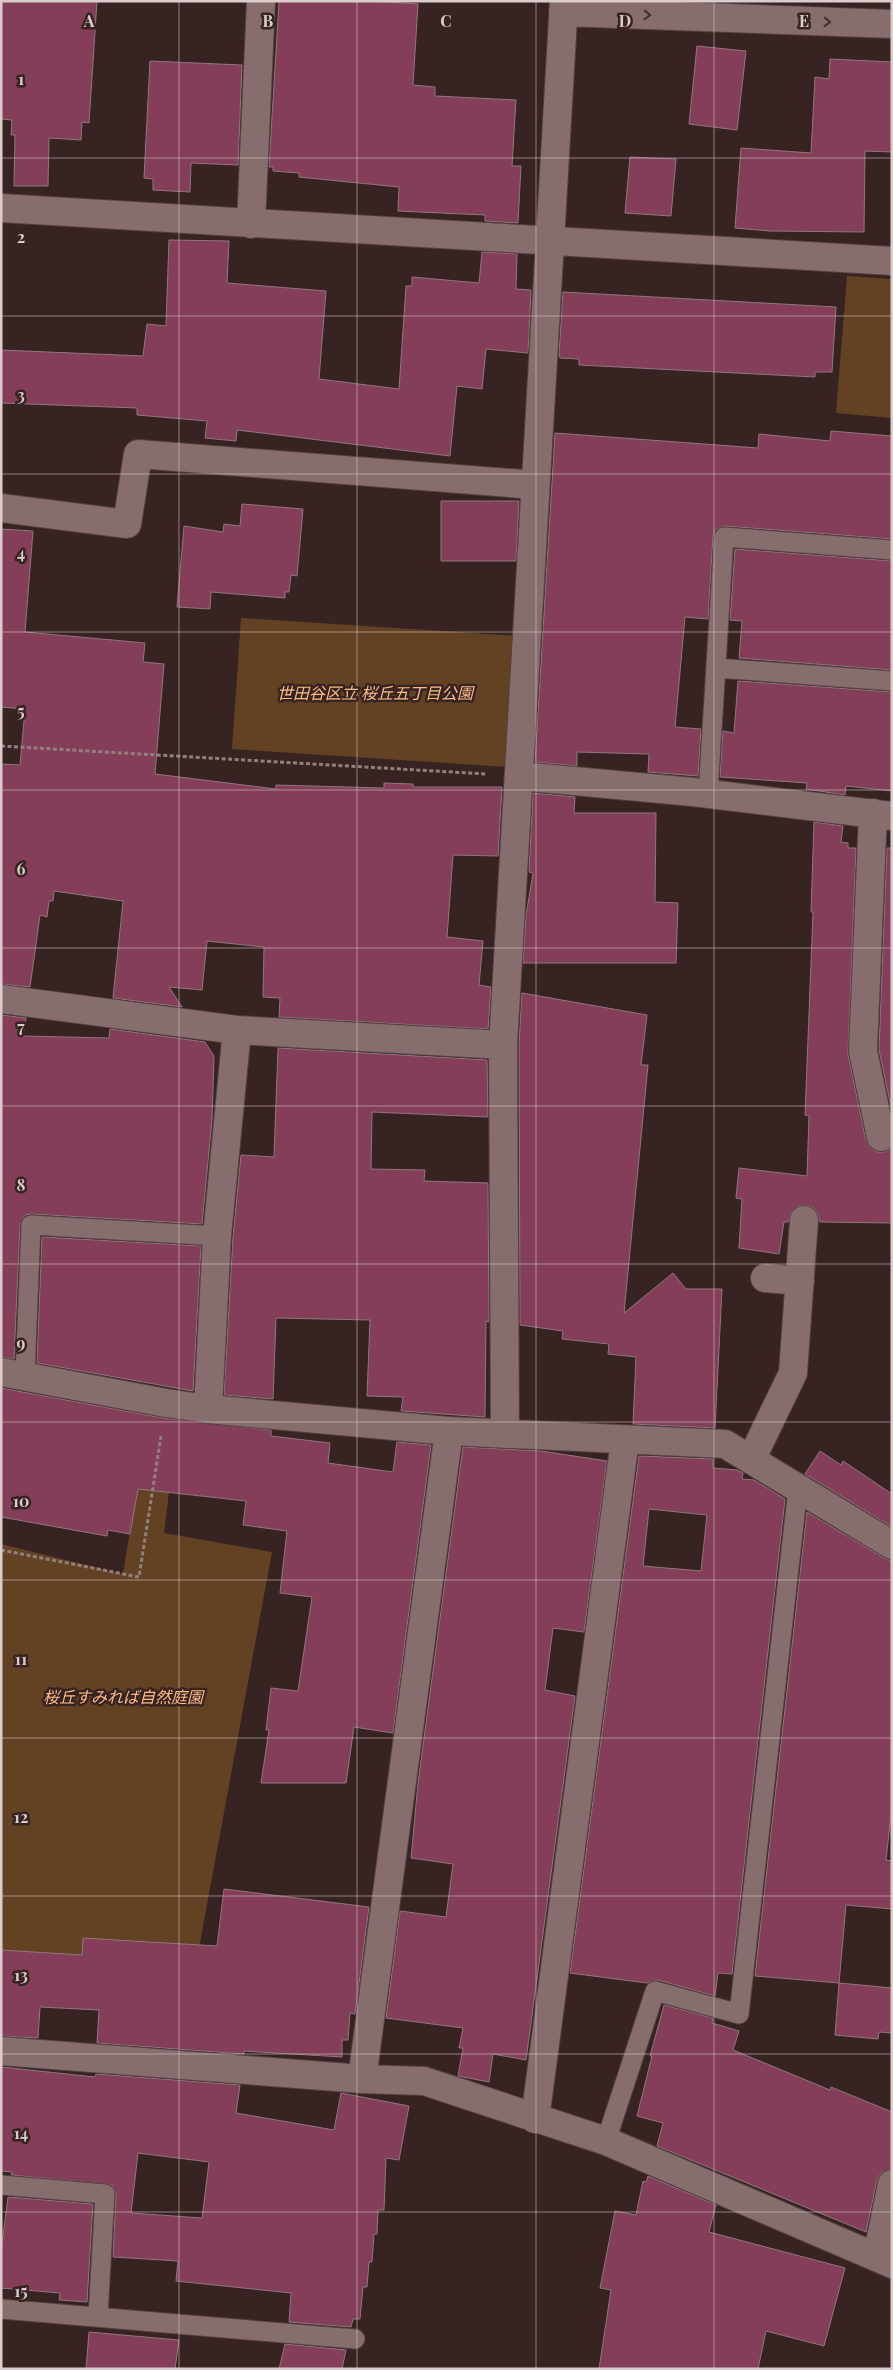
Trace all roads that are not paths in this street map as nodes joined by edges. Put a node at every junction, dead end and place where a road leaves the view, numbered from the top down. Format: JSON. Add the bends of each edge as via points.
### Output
{"nodes":[{"id":1,"x":261,"y":1,"type":"edge"},
{"id":2,"x":564,"y":7,"type":"edge"},
{"id":3,"x":892,"y":24,"type":"edge"},
{"id":4,"x":1,"y":208,"type":"edge"},
{"id":5,"x":251,"y":224,"type":"junction"},
{"id":6,"x":550,"y":242,"type":"junction"},
{"id":7,"x":892,"y":261,"type":"edge"},
{"id":8,"x":535,"y":485,"type":"junction"},
{"id":9,"x":1,"y":508,"type":"edge"},
{"id":10,"x":892,"y":550,"type":"edge"},
{"id":11,"x":716,"y":668,"type":"junction"},
{"id":12,"x":892,"y":681,"type":"edge"},
{"id":13,"x":520,"y":776,"type":"junction"},
{"id":14,"x":708,"y":794,"type":"junction"},
{"id":15,"x":882,"y":815,"type":"edge"},
{"id":16,"x":1,"y":999,"type":"edge"},
{"id":17,"x":237,"y":1030,"type":"junction"},
{"id":18,"x":503,"y":1045,"type":"junction"},
{"id":19,"x":881,"y":1137,"type":"dead end"},
{"id":20,"x":804,"y":1220,"type":"dead end"},
{"id":21,"x":217,"y":1236,"type":"junction"},
{"id":22,"x":765,"y":1278,"type":"dead end"},
{"id":23,"x":800,"y":1281,"type":"junction"},
{"id":24,"x":13,"y":1374,"type":"edge"},
{"id":25,"x":208,"y":1409,"type":"junction"},
{"id":26,"x":449,"y":1431,"type":"junction"},
{"id":27,"x":505,"y":1434,"type":"junction"},
{"id":28,"x":625,"y":1440,"type":"junction"},
{"id":29,"x":751,"y":1460,"type":"junction"},
{"id":30,"x":798,"y":1488,"type":"junction"},
{"id":31,"x":892,"y":1545,"type":"edge"},
{"id":32,"x":1,"y":2051,"type":"edge"},
{"id":33,"x":362,"y":2079,"type":"junction"},
{"id":34,"x":535,"y":2119,"type":"junction"},
{"id":35,"x":606,"y":2142,"type":"junction"},
{"id":36,"x":892,"y":2184,"type":"edge"},
{"id":37,"x":1,"y":2185,"type":"edge"},
{"id":38,"x":884,"y":2261,"type":"edge"},
{"id":39,"x":1,"y":2309,"type":"edge"},
{"id":40,"x":98,"y":2316,"type":"junction"},
{"id":41,"x":355,"y":2339,"type":"dead end"}],
"edges":[{"from":1,"to":5,"type":"street"},
{"from":2,"to":3,"type":"street","one_way":true},
{"from":2,"to":6,"type":"street"},
{"from":4,"to":5,"type":"street"},
{"from":5,"to":6,"type":"street"},
{"from":6,"to":7,"type":"street"},
{"from":6,"to":8,"type":"street"},
{"from":8,"to":9,"type":"street","via":[[138,454],[128,524]]},
{"from":8,"to":13,"type":"street"},
{"from":10,"to":11,"type":"lane","via":[[724,537]]},
{"from":11,"to":12,"type":"lane"},
{"from":11,"to":14,"type":"lane"},
{"from":13,"to":14,"type":"street"},
{"from":13,"to":18,"type":"street"},
{"from":14,"to":15,"type":"street"},
{"from":15,"to":19,"type":"street","via":[[863,1050]]},
{"from":16,"to":17,"type":"street"},
{"from":17,"to":18,"type":"street"},
{"from":17,"to":21,"type":"street"},
{"from":18,"to":27,"type":"street"},
{"from":20,"to":23,"type":"street"},
{"from":21,"to":24,"type":"lane","via":[[31,1225]]},
{"from":21,"to":25,"type":"street"},
{"from":22,"to":23,"type":"street"},
{"from":23,"to":29,"type":"street","via":[[793,1373]]},
{"from":24,"to":25,"type":"street"},
{"from":25,"to":26,"type":"street"},
{"from":26,"to":27,"type":"street"},
{"from":26,"to":33,"type":"street"},
{"from":27,"to":28,"type":"street"},
{"from":28,"to":29,"type":"street","via":[[725,1444]]},
{"from":28,"to":34,"type":"street"},
{"from":29,"to":30,"type":"street"},
{"from":30,"to":31,"type":"street"},
{"from":30,"to":35,"type":"lane","via":[[739,2014],[655,1992]]},
{"from":32,"to":33,"type":"street"},
{"from":33,"to":34,"type":"street","via":[[424,2081]]},
{"from":34,"to":35,"type":"street"},
{"from":35,"to":38,"type":"street"},
{"from":36,"to":38,"type":"street"},
{"from":37,"to":40,"type":"lane","via":[[105,2194]]},
{"from":39,"to":40,"type":"lane"},
{"from":40,"to":41,"type":"lane"}]}
